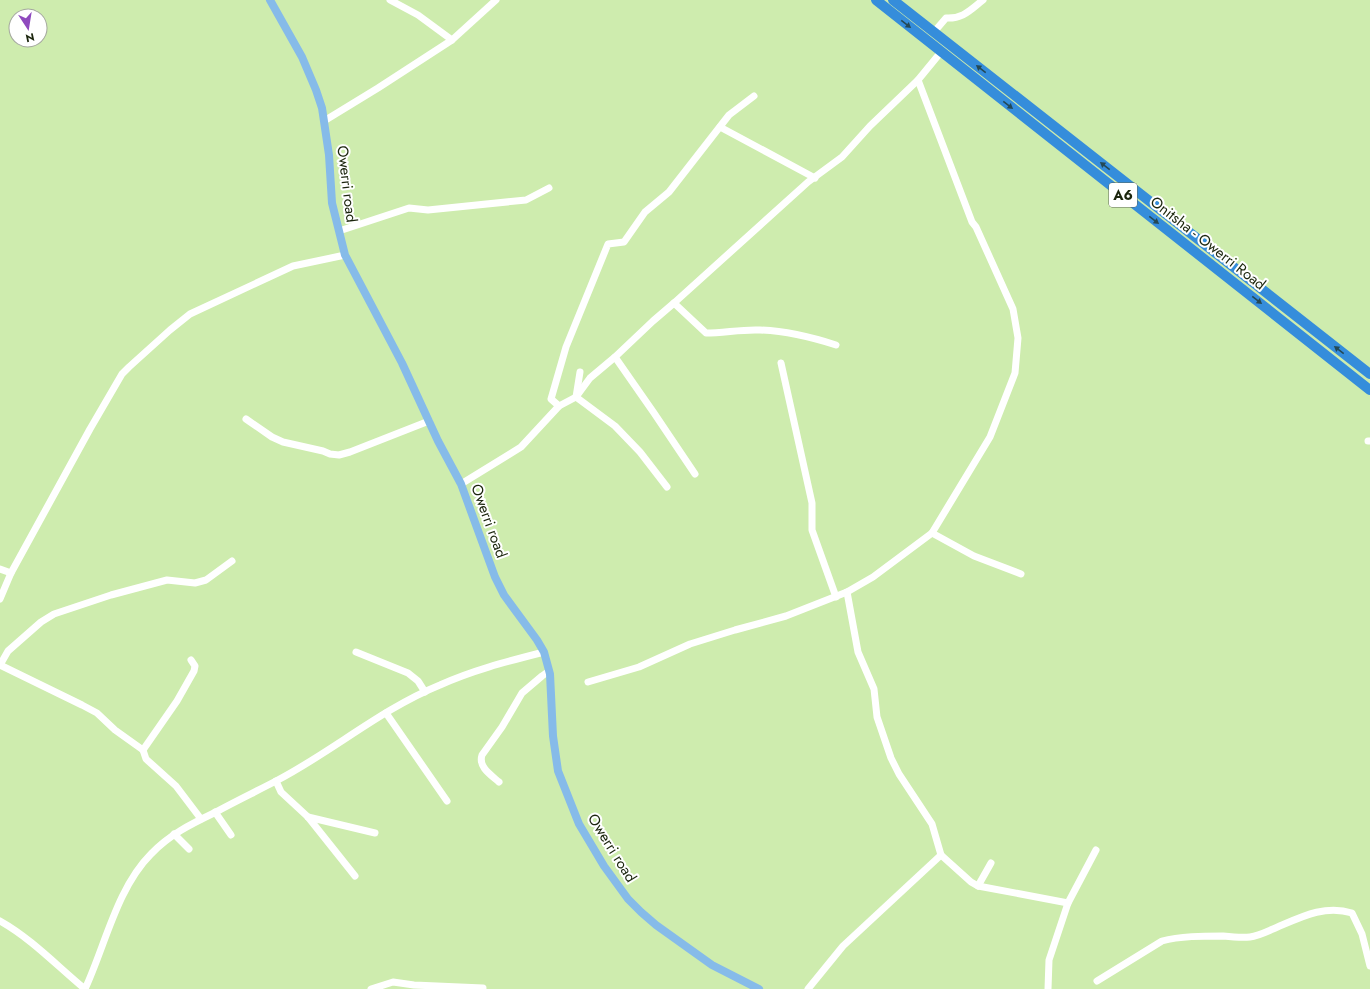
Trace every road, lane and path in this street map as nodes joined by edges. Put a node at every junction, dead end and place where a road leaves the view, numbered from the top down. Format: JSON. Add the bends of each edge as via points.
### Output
{"nodes":[{"id":1,"x":270,"y":0,"type":"edge"},
{"id":2,"x":390,"y":0,"type":"edge"},
{"id":3,"x":496,"y":0,"type":"edge"},
{"id":4,"x":876,"y":0,"type":"edge"},
{"id":5,"x":893,"y":0,"type":"edge"},
{"id":6,"x":983,"y":0,"type":"edge"},
{"id":7,"x":934,"y":32,"type":"junction"},
{"id":8,"x":452,"y":40,"type":"junction"},
{"id":9,"x":941,"y":52,"type":"junction"},
{"id":10,"x":918,"y":80,"type":"junction"},
{"id":11,"x":754,"y":96,"type":"dead end"},
{"id":12,"x":324,"y":121,"type":"junction"},
{"id":13,"x":720,"y":126,"type":"junction"},
{"id":14,"x":815,"y":178,"type":"junction"},
{"id":15,"x":549,"y":188,"type":"dead end"},
{"id":16,"x":339,"y":230,"type":"junction"},
{"id":17,"x":345,"y":255,"type":"junction"},
{"id":18,"x":674,"y":303,"type":"junction"},
{"id":19,"x":836,"y":345,"type":"dead end"},
{"id":20,"x":615,"y":357,"type":"junction"},
{"id":21,"x":781,"y":363,"type":"dead end"},
{"id":22,"x":580,"y":372,"type":"dead end"},
{"id":23,"x":1370,"y":374,"type":"edge"},
{"id":24,"x":1370,"y":390,"type":"edge"},
{"id":25,"x":576,"y":397,"type":"junction"},
{"id":26,"x":559,"y":406,"type":"junction"},
{"id":27,"x":246,"y":419,"type":"dead end"},
{"id":28,"x":429,"y":421,"type":"junction"},
{"id":29,"x":695,"y":474,"type":"dead end"},
{"id":30,"x":461,"y":484,"type":"junction"},
{"id":31,"x":667,"y":487,"type":"dead end"},
{"id":32,"x":932,"y":533,"type":"junction"},
{"id":33,"x":232,"y":561,"type":"dead end"},
{"id":34,"x":0,"y":569,"type":"edge"},
{"id":35,"x":10,"y":573,"type":"junction"},
{"id":36,"x":1021,"y":574,"type":"dead end"},
{"id":37,"x":847,"y":592,"type":"junction"},
{"id":38,"x":836,"y":597,"type":"junction"},
{"id":39,"x":0,"y":599,"type":"edge"},
{"id":40,"x":356,"y":652,"type":"dead end"},
{"id":41,"x":544,"y":652,"type":"junction"},
{"id":42,"x":191,"y":660,"type":"dead end"},
{"id":43,"x":0,"y":665,"type":"edge"},
{"id":44,"x":549,"y":672,"type":"junction"},
{"id":45,"x":588,"y":682,"type":"dead end"},
{"id":46,"x":425,"y":692,"type":"junction"},
{"id":47,"x":386,"y":713,"type":"junction"},
{"id":48,"x":143,"y":750,"type":"junction"},
{"id":49,"x":276,"y":781,"type":"junction"},
{"id":50,"x":499,"y":782,"type":"dead end"},
{"id":51,"x":447,"y":801,"type":"dead end"},
{"id":52,"x":215,"y":812,"type":"junction"},
{"id":53,"x":308,"y":817,"type":"junction"},
{"id":54,"x":201,"y":819,"type":"junction"},
{"id":55,"x":374,"y":833,"type":"dead end"},
{"id":56,"x":174,"y":834,"type":"junction"},
{"id":57,"x":231,"y":835,"type":"dead end"},
{"id":58,"x":189,"y":849,"type":"dead end"},
{"id":59,"x":1096,"y":850,"type":"dead end"},
{"id":60,"x":941,"y":854,"type":"junction"},
{"id":61,"x":991,"y":863,"type":"dead end"},
{"id":62,"x":355,"y":876,"type":"dead end"},
{"id":63,"x":978,"y":886,"type":"junction"},
{"id":64,"x":1068,"y":904,"type":"junction"},
{"id":65,"x":0,"y":921,"type":"edge"},
{"id":66,"x":1370,"y":966,"type":"edge"},
{"id":67,"x":1097,"y":981,"type":"dead end"},
{"id":68,"x":483,"y":988,"type":"dead end"},
{"id":69,"x":371,"y":989,"type":"edge"},
{"id":70,"x":759,"y":989,"type":"edge"},
{"id":71,"x":808,"y":989,"type":"edge"},
{"id":72,"x":1048,"y":989,"type":"edge"}],
"edges":[{"from":1,"to":12,"type":"main road","name":"Owerri road","via":[[302,57],[316,90]]},
{"from":2,"to":8,"type":"street","via":[[418,15]]},
{"from":3,"to":8,"type":"street"},
{"from":4,"to":9,"type":"highway","name":"Onitsha - Owerri Road","number":"A6","one_way":true},
{"from":5,"to":7,"type":"highway","name":"Onitsha - Owerri Road","number":"A6"},
{"from":6,"to":7,"type":"street","via":[[955,19],[946,18]]},
{"from":23,"to":7,"type":"highway","name":"Onitsha - Owerri Road","number":"A6","one_way":true},
{"from":8,"to":12,"type":"street"},
{"from":9,"to":10,"type":"street"},
{"from":9,"to":24,"type":"highway","name":"Onitsha - Owerri Road","number":"A6","one_way":true},
{"from":10,"to":14,"type":"street","via":[[842,157]]},
{"from":10,"to":32,"type":"street","via":[[972,222],[1014,309],[1018,338],[1015,373],[990,437]]},
{"from":11,"to":13,"type":"street","via":[[729,115]]},
{"from":12,"to":16,"type":"main road","name":"Owerri road","via":[[332,203]]},
{"from":13,"to":14,"type":"street"},
{"from":13,"to":26,"type":"street","via":[[670,192],[645,212],[624,242],[608,244],[566,348],[551,399]]},
{"from":14,"to":18,"type":"street"},
{"from":15,"to":16,"type":"street","via":[[526,200],[428,210],[409,208]]},
{"from":16,"to":17,"type":"main road","name":"Owerri road"},
{"from":17,"to":28,"type":"main road","name":"Owerri road","via":[[402,363]]},
{"from":17,"to":35,"type":"street","via":[[293,266],[190,314],[128,367],[90,429]]},
{"from":18,"to":19,"type":"street","via":[[706,333],[759,330],[807,336]]},
{"from":18,"to":20,"type":"street"},
{"from":20,"to":25,"type":"street","via":[[590,378]]},
{"from":20,"to":29,"type":"street"},
{"from":21,"to":38,"type":"street","via":[[812,503],[812,530]]},
{"from":22,"to":25,"type":"street"},
{"from":25,"to":26,"type":"street"},
{"from":25,"to":31,"type":"street","via":[[615,426],[640,452]]},
{"from":26,"to":30,"type":"street","via":[[521,447]]},
{"from":27,"to":28,"type":"street","via":[[283,442],[339,455]]},
{"from":28,"to":30,"type":"main road","name":"Owerri road"},
{"from":30,"to":41,"type":"main road","name":"Owerri road","via":[[495,577],[504,595]]},
{"from":32,"to":36,"type":"street","via":[[974,556]]},
{"from":32,"to":37,"type":"street","via":[[873,577]]},
{"from":33,"to":43,"type":"street","via":[[206,580],[195,583],[167,580],[54,614],[8,651]]},
{"from":34,"to":35,"type":"street"},
{"from":35,"to":39,"type":"street"},
{"from":37,"to":38,"type":"street"},
{"from":37,"to":60,"type":"street","via":[[858,652],[874,689],[877,717],[891,758],[898,774],[932,824]]},
{"from":38,"to":45,"type":"street","via":[[786,616],[690,644],[639,667]]},
{"from":40,"to":46,"type":"street","via":[[408,674],[418,680]]},
{"from":41,"to":44,"type":"main road","name":"Owerri road"},
{"from":41,"to":46,"type":"street","via":[[490,666]]},
{"from":42,"to":48,"type":"street","via":[[195,666],[194,671]]},
{"from":43,"to":48,"type":"street","via":[[97,713]]},
{"from":44,"to":50,"type":"street","via":[[522,693],[482,755],[482,765]]},
{"from":44,"to":70,"type":"main road","name":"Owerri road","via":[[558,771],[579,824],[604,866],[628,899],[651,921],[712,965]]},
{"from":46,"to":47,"type":"street"},
{"from":47,"to":49,"type":"street"},
{"from":47,"to":51,"type":"street"},
{"from":48,"to":54,"type":"street","via":[[146,759],[176,786]]},
{"from":49,"to":52,"type":"street"},
{"from":49,"to":53,"type":"street","via":[[281,792]]},
{"from":52,"to":54,"type":"street"},
{"from":52,"to":57,"type":"street"},
{"from":53,"to":55,"type":"street"},
{"from":53,"to":62,"type":"street"},
{"from":54,"to":56,"type":"street"},
{"from":56,"to":58,"type":"street"},
{"from":56,"to":65,"type":"street","via":[[150,854],[130,880],[85,989],[33,944]]},
{"from":59,"to":64,"type":"street"},
{"from":60,"to":63,"type":"street"},
{"from":60,"to":71,"type":"street","via":[[843,946]]},
{"from":61,"to":63,"type":"street"},
{"from":63,"to":64,"type":"street"},
{"from":64,"to":72,"type":"street","via":[[1049,960]]},
{"from":66,"to":67,"type":"street","via":[[1362,934],[1352,913],[1334,909],[1315,912],[1260,935],[1249,937],[1171,938]]},
{"from":68,"to":69,"type":"street","via":[[393,982]]}]}
